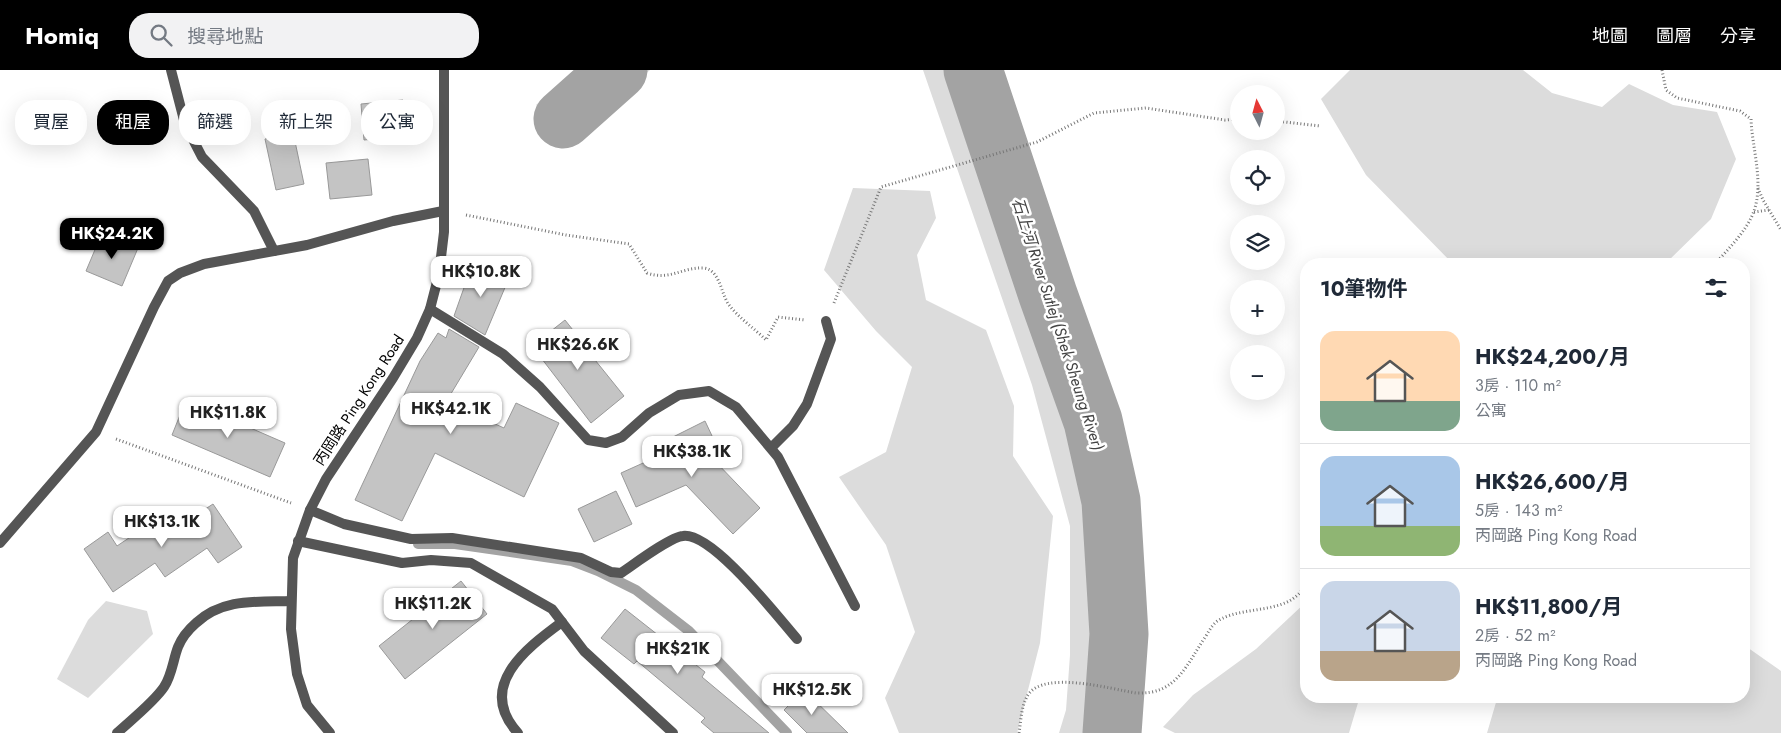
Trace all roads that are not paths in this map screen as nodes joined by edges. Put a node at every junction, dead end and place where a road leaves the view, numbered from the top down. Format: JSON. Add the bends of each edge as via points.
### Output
{"nodes":[{"id":1,"x":171,"y":70,"type":"edge"},
{"id":2,"x":444,"y":70,"type":"edge"},
{"id":3,"x":443,"y":211,"type":"junction"},
{"id":4,"x":274,"y":251,"type":"junction"},
{"id":5,"x":430,"y":309,"type":"junction"},
{"id":6,"x":826,"y":321,"type":"road end"},
{"id":7,"x":772,"y":447,"type":"junction"},
{"id":8,"x":310,"y":510,"type":"junction"},
{"id":9,"x":298,"y":541,"type":"junction"},
{"id":10,"x":0,"y":543,"type":"edge"},
{"id":11,"x":291,"y":601,"type":"junction"},
{"id":12,"x":855,"y":606,"type":"dead end"},
{"id":13,"x":562,"y":622,"type":"junction"},
{"id":14,"x":797,"y":639,"type":"dead end"},
{"id":15,"x":118,"y":733,"type":"edge"},
{"id":16,"x":330,"y":733,"type":"edge"},
{"id":17,"x":518,"y":733,"type":"edge"},
{"id":18,"x":673,"y":733,"type":"edge"}],
"edges":[{"from":1,"to":4,"type":"street","via":[[185,124],[202,157],[254,211]]},
{"from":2,"to":3,"type":"street","name":"丙岡路 Ping Kong Road"},
{"from":3,"to":4,"type":"street"},
{"from":3,"to":5,"type":"street","name":"丙岡路 Ping Kong Road","via":[[444,232]]},
{"from":4,"to":10,"type":"street","via":[[204,264],[180,272],[168,281],[96,432]]},
{"from":5,"to":7,"type":"street","via":[[503,354],[540,387],[588,440],[606,443],[622,437],[649,413],[679,395],[709,391],[736,407]]},
{"from":5,"to":8,"type":"street","name":"丙岡路 Ping Kong Road","via":[[418,338],[337,461]]},
{"from":6,"to":7,"type":"street","via":[[831,339],[807,404],[793,426]]},
{"from":7,"to":12,"type":"street"},
{"from":8,"to":9,"type":"street","name":"丙岡路 Ping Kong Road"},
{"from":8,"to":14,"type":"street","via":[[344,524],[411,539],[452,538],[581,558],[611,572],[621,573],[659,547],[682,536],[697,538],[734,566]]},
{"from":9,"to":11,"type":"street","name":"丙岡路 Ping Kong Road","via":[[293,558]]},
{"from":9,"to":13,"type":"street","via":[[402,563],[431,560],[471,563],[552,608]]},
{"from":11,"to":15,"type":"street","via":[[237,603],[218,607],[201,618],[186,631],[164,687]]},
{"from":11,"to":16,"type":"street","name":"丙岡路 Ping Kong Road","via":[[291,630],[301,690],[307,705]]},
{"from":13,"to":17,"type":"street","via":[[515,661],[503,687],[501,704],[508,721]]},
{"from":13,"to":18,"type":"street","via":[[584,651]]}]}
